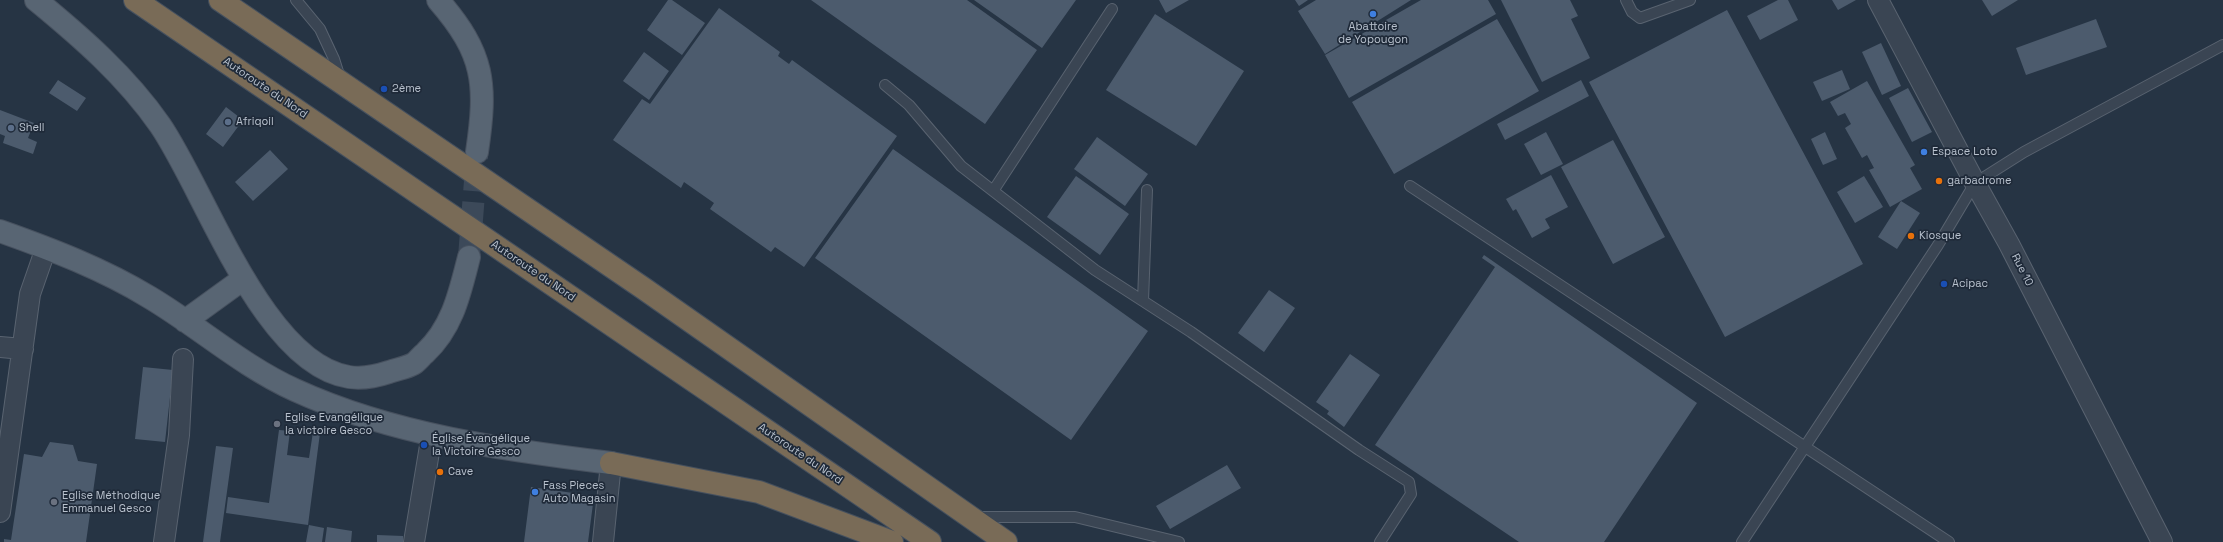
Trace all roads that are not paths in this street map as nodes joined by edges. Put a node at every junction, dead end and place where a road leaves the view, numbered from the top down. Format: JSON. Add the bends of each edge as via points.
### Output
{"nodes":[{"id":1,"x":36,"y":0,"type":"edge"},
{"id":2,"x":135,"y":0,"type":"edge"},
{"id":3,"x":220,"y":0,"type":"edge"},
{"id":4,"x":296,"y":0,"type":"edge"},
{"id":5,"x":438,"y":0,"type":"edge"},
{"id":6,"x":1626,"y":0,"type":"edge"},
{"id":7,"x":1690,"y":0,"type":"edge"},
{"id":8,"x":1878,"y":0,"type":"edge"},
{"id":9,"x":1112,"y":10,"type":"dead end"},
{"id":10,"x":2223,"y":45,"type":"edge"},
{"id":11,"x":342,"y":83,"type":"junction"},
{"id":12,"x":885,"y":85,"type":"dead end"},
{"id":13,"x":477,"y":152,"type":"tunnel mouth"},
{"id":14,"x":1975,"y":183,"type":"junction"},
{"id":15,"x":1410,"y":186,"type":"dead end"},
{"id":16,"x":1147,"y":190,"type":"dead end"},
{"id":17,"x":994,"y":191,"type":"junction"},
{"id":18,"x":0,"y":232,"type":"edge"},
{"id":19,"x":46,"y":248,"type":"junction"},
{"id":20,"x":468,"y":256,"type":"tunnel mouth"},
{"id":21,"x":243,"y":279,"type":"junction"},
{"id":22,"x":1143,"y":301,"type":"junction"},
{"id":23,"x":185,"y":321,"type":"junction"},
{"id":24,"x":0,"y":347,"type":"edge"},
{"id":25,"x":23,"y":349,"type":"junction"},
{"id":26,"x":183,"y":359,"type":"dead end"},
{"id":27,"x":432,"y":434,"type":"junction"},
{"id":28,"x":1805,"y":445,"type":"junction"},
{"id":29,"x":611,"y":464,"type":"junction"},
{"id":30,"x":0,"y":512,"type":"edge"},
{"id":31,"x":970,"y":517,"type":"junction"},
{"id":32,"x":164,"y":542,"type":"edge"},
{"id":33,"x":414,"y":542,"type":"edge"},
{"id":34,"x":603,"y":542,"type":"edge"},
{"id":35,"x":892,"y":542,"type":"edge"},
{"id":36,"x":930,"y":542,"type":"edge"},
{"id":37,"x":1006,"y":542,"type":"edge"},
{"id":38,"x":1179,"y":542,"type":"edge"},
{"id":39,"x":1380,"y":542,"type":"edge"},
{"id":40,"x":1742,"y":542,"type":"edge"},
{"id":41,"x":1949,"y":542,"type":"edge"},
{"id":42,"x":2162,"y":542,"type":"edge"}],
"edges":[{"from":1,"to":21,"type":"main road","via":[[97,52],[132,90],[160,126]]},
{"from":2,"to":36,"type":"highway","name":"Autoroute du Nord"},
{"from":3,"to":11,"type":"highway"},
{"from":4,"to":11,"type":"lane","via":[[320,29]]},
{"from":5,"to":13,"type":"main road","via":[[459,24],[476,58],[482,81]]},
{"from":6,"to":7,"type":"lane","via":[[1632,12],[1640,18]]},
{"from":8,"to":14,"type":"street","name":"Rue 10"},
{"from":9,"to":17,"type":"lane"},
{"from":10,"to":14,"type":"lane","via":[[2024,152]]},
{"from":11,"to":31,"type":"highway","via":[[643,288]]},
{"from":12,"to":17,"type":"lane","via":[[909,105],[961,166]]},
{"from":14,"to":28,"type":"lane","via":[[1938,245]]},
{"from":14,"to":42,"type":"street","name":"Rue 10"},
{"from":15,"to":28,"type":"lane"},
{"from":16,"to":22,"type":"lane"},
{"from":17,"to":22,"type":"lane","via":[[1095,270]]},
{"from":18,"to":19,"type":"main road"},
{"from":19,"to":23,"type":"main road","via":[[114,278]]},
{"from":19,"to":25,"type":"street","via":[[30,294]]},
{"from":20,"to":21,"type":"main road","via":[[457,305],[436,342],[413,364],[375,377],[348,377],[325,369],[307,356],[282,333]]},
{"from":21,"to":23,"type":"main road"},
{"from":22,"to":39,"type":"lane","via":[[1409,482],[1411,494]]},
{"from":23,"to":27,"type":"main road","via":[[294,390],[366,417]]},
{"from":24,"to":25,"type":"street"},
{"from":25,"to":30,"type":"street"},
{"from":26,"to":32,"type":"street","via":[[179,435]]},
{"from":27,"to":29,"type":"main road","via":[[518,452]]},
{"from":27,"to":33,"type":"street"},
{"from":28,"to":40,"type":"lane"},
{"from":28,"to":41,"type":"lane"},
{"from":29,"to":34,"type":"street"},
{"from":29,"to":35,"type":"highway","via":[[759,492]]},
{"from":31,"to":37,"type":"highway"},
{"from":31,"to":38,"type":"lane","via":[[1075,517]]}]}
